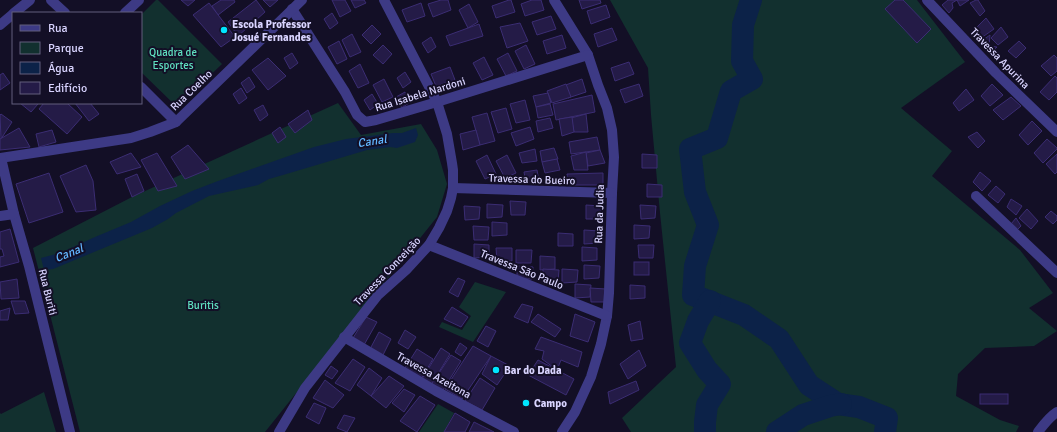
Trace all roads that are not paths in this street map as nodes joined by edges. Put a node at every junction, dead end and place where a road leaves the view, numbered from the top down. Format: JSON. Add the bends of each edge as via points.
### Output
{"nodes":[{"id":1,"x":30,"y":0,"type":"edge"},
{"id":2,"x":51,"y":0,"type":"edge"},
{"id":3,"x":139,"y":0,"type":"edge"},
{"id":4,"x":302,"y":0,"type":"edge"},
{"id":5,"x":384,"y":0,"type":"edge"},
{"id":6,"x":554,"y":0,"type":"edge"},
{"id":7,"x":927,"y":0,"type":"edge"},
{"id":8,"x":292,"y":9,"type":"junction"},
{"id":9,"x":15,"y":12,"type":"edge"},
{"id":10,"x":64,"y":12,"type":"edge"},
{"id":11,"x":126,"y":12,"type":"edge"},
{"id":12,"x":12,"y":15,"type":"edge"},
{"id":13,"x":0,"y":25,"type":"edge"},
{"id":14,"x":588,"y":55,"type":"junction"},
{"id":15,"x":142,"y":88,"type":"edge"},
{"id":16,"x":437,"y":102,"type":"junction"},
{"id":17,"x":176,"y":122,"type":"junction"},
{"id":18,"x":1057,"y":132,"type":"edge"},
{"id":19,"x":0,"y":158,"type":"edge"},
{"id":20,"x":452,"y":188,"type":"junction"},
{"id":21,"x":612,"y":193,"type":"junction"},
{"id":22,"x":976,"y":196,"type":"dead end"},
{"id":23,"x":14,"y":214,"type":"junction"},
{"id":24,"x":0,"y":216,"type":"edge"},
{"id":25,"x":429,"y":245,"type":"junction"},
{"id":26,"x":1057,"y":273,"type":"edge"},
{"id":27,"x":607,"y":316,"type":"junction"},
{"id":28,"x":344,"y":337,"type":"junction"},
{"id":29,"x":1057,"y":412,"type":"edge"},
{"id":30,"x":70,"y":432,"type":"edge"},
{"id":31,"x":279,"y":432,"type":"edge"},
{"id":32,"x":514,"y":432,"type":"edge"},
{"id":33,"x":562,"y":432,"type":"edge"},
{"id":34,"x":1038,"y":432,"type":"edge"}],
"edges":[{"from":1,"to":9,"type":"street"},
{"from":2,"to":10,"type":"street"},
{"from":3,"to":11,"type":"street"},
{"from":4,"to":8,"type":"street","name":"Rua Coelho"},
{"from":5,"to":16,"type":"street","name":"Travessa Conceição"},
{"from":6,"to":14,"type":"street","name":"Rua da Judia"},
{"from":7,"to":18,"type":"street","name":"Travessa Apurina","via":[[996,73]]},
{"from":8,"to":16,"type":"street","name":"Rua Isabela Nardoni","via":[[357,115],[365,122]]},
{"from":8,"to":17,"type":"street","name":"Rua Coelho"},
{"from":12,"to":13,"type":"street"},
{"from":14,"to":16,"type":"street","name":"Rua Isabela Nardoni"},
{"from":14,"to":21,"type":"street","name":"Rua da Judia","via":[[612,130]]},
{"from":15,"to":17,"type":"street"},
{"from":16,"to":20,"type":"street","name":"Travessa Conceição","via":[[449,147],[453,170]]},
{"from":17,"to":19,"type":"street","name":"Rua Coelho","via":[[131,138]]},
{"from":19,"to":23,"type":"street","name":"Rua Buriti"},
{"from":20,"to":21,"type":"street","name":"Travessa do Bueiro"},
{"from":20,"to":25,"type":"street","name":"Travessa Conceição","via":[[447,211]]},
{"from":21,"to":27,"type":"street","name":"Rua da Judia"},
{"from":22,"to":26,"type":"street"},
{"from":23,"to":24,"type":"street"},
{"from":23,"to":30,"type":"street","name":"Rua Buriti"},
{"from":25,"to":27,"type":"street","name":"Travessa São Paulo"},
{"from":25,"to":28,"type":"street","name":"Travessa Conceição","via":[[378,295]]},
{"from":27,"to":33,"type":"street","name":"Rua da Judia","via":[[591,377],[575,412]]},
{"from":28,"to":31,"type":"street","name":"Travessa Conceição","via":[[305,388]]},
{"from":28,"to":32,"type":"street","name":"Travessa Azeitona","via":[[436,391]]},
{"from":29,"to":34,"type":"street"}]}
